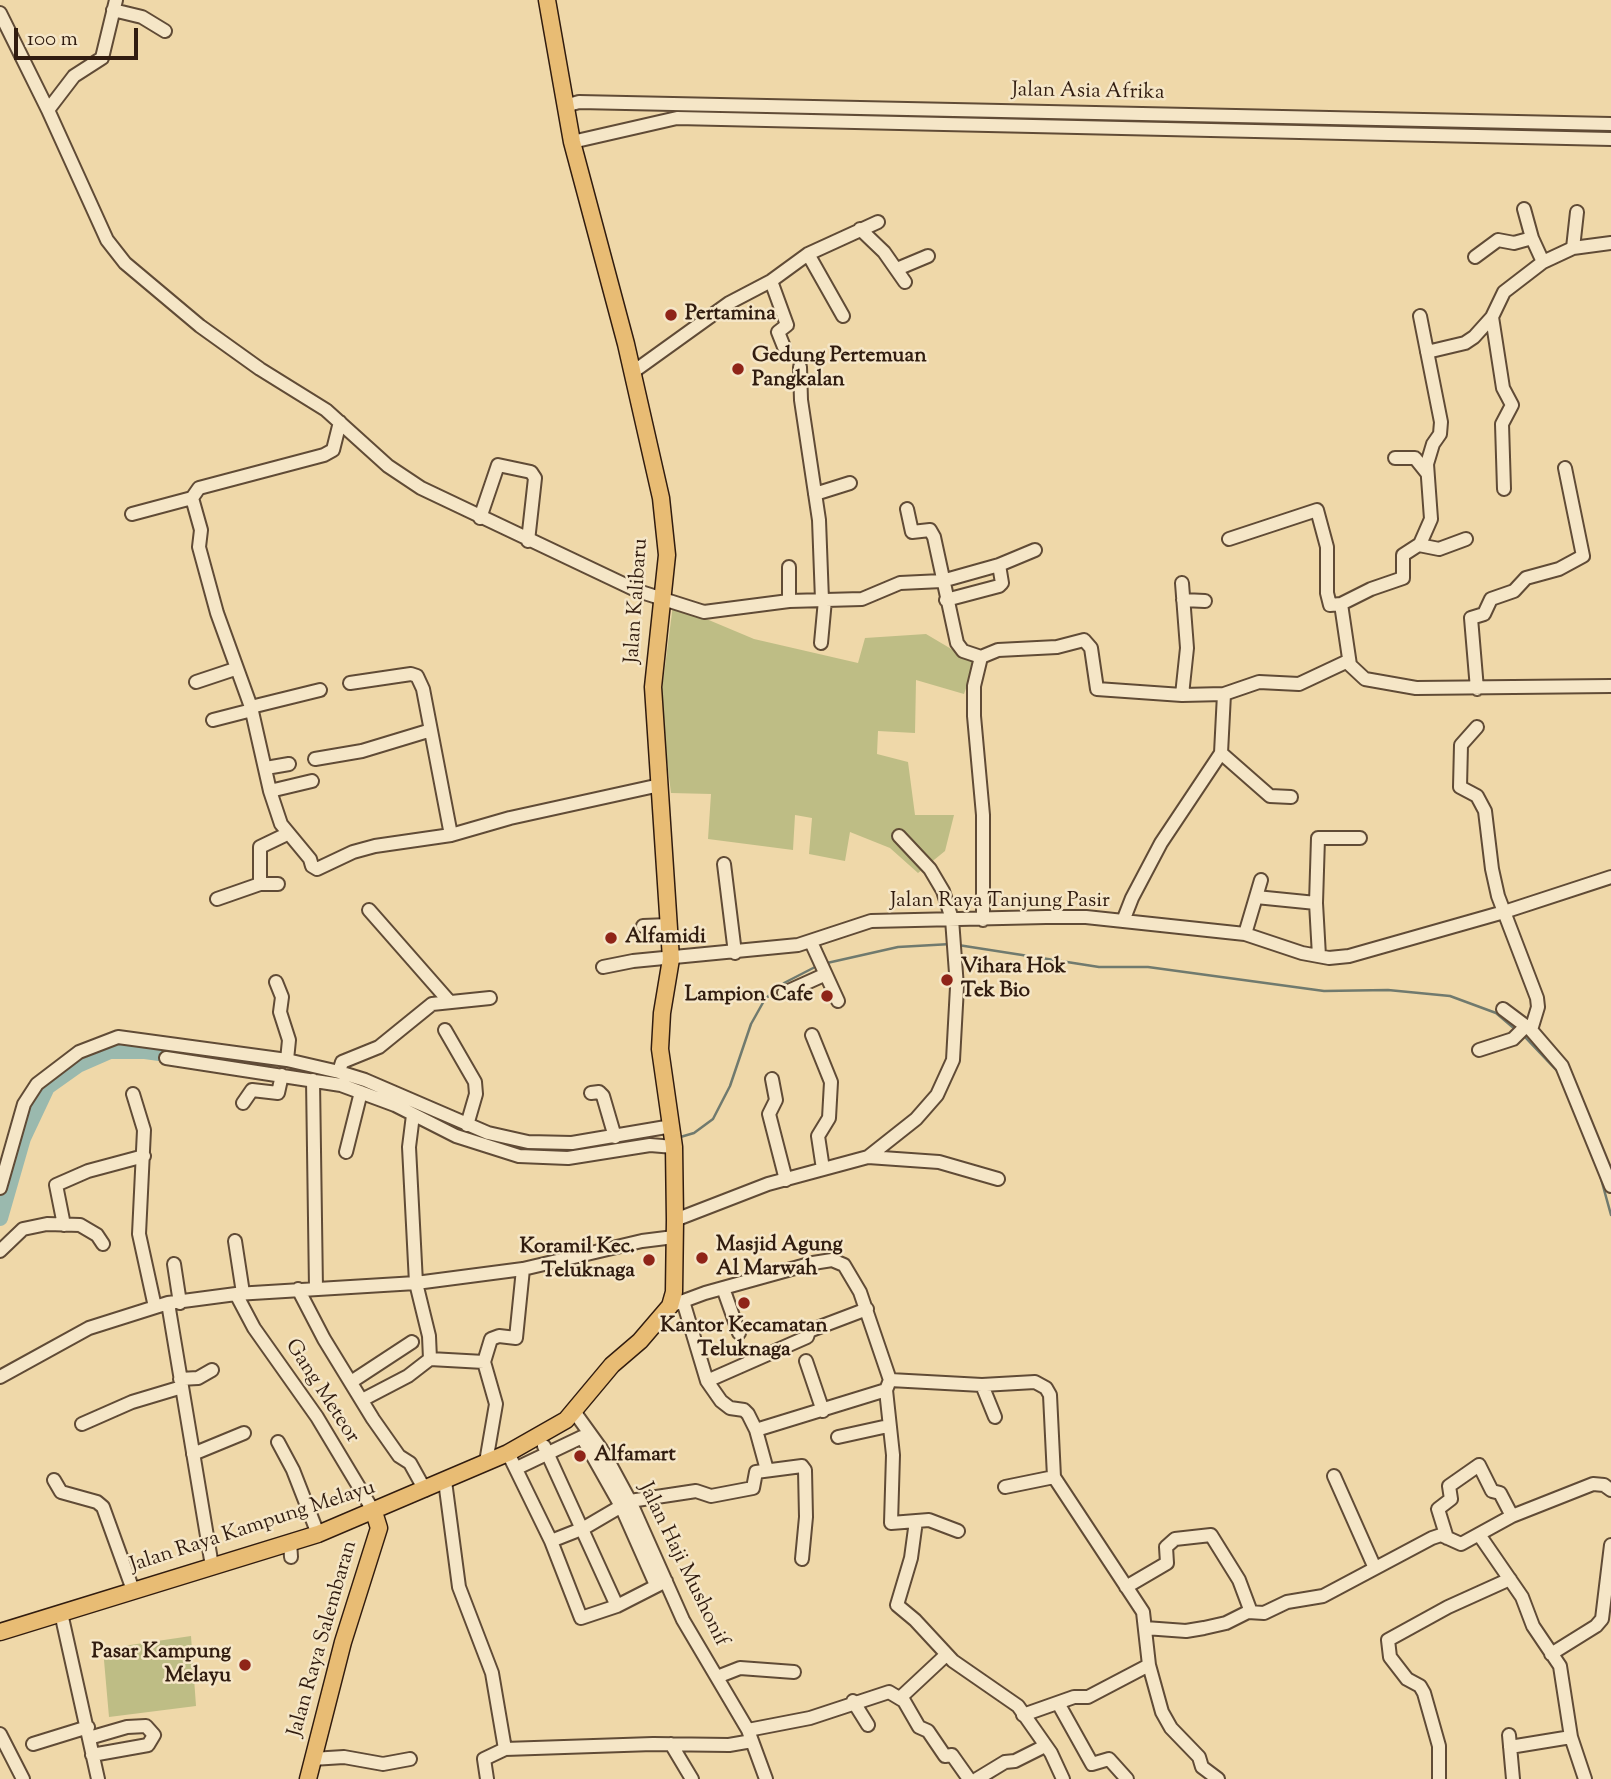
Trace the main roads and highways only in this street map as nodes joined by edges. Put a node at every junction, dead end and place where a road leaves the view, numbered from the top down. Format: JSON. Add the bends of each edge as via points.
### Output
{"nodes":[{"id":1,"x":547,"y":0,"type":"edge"},
{"id":2,"x":677,"y":1304,"type":"joint"},
{"id":3,"x":374,"y":1512,"type":"junction"},
{"id":4,"x":0,"y":1632,"type":"edge"},
{"id":5,"x":308,"y":1779,"type":"edge"}],
"edges":[{"from":1,"to":2,"type":"main road","name":"Jalan Kalibaru","via":[[572,142],[661,498],[667,555],[653,687],[671,959],[660,1049],[673,1137]]},
{"from":2,"to":3,"type":"main road","name":"Jalan Raya Kampung Melayu","via":[[566,1420],[508,1453]]},
{"from":3,"to":4,"type":"main road","name":"Jalan Raya Kampung Melayu","via":[[290,1550],[212,1566]]},
{"from":3,"to":5,"type":"main road","name":"Jalan Raya Salembaran","via":[[379,1528]]}]}
